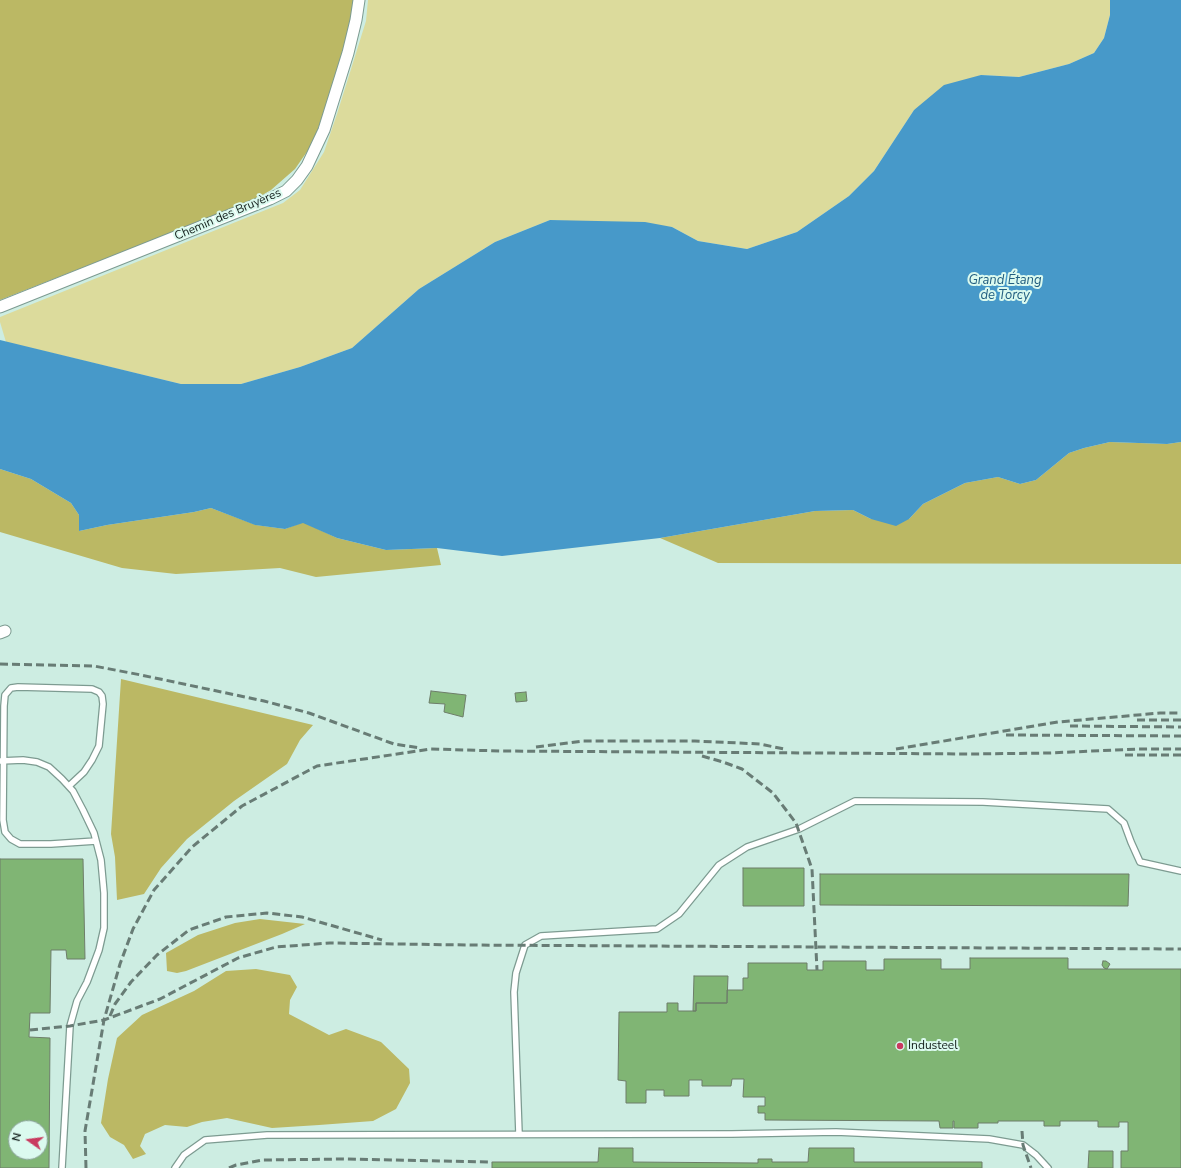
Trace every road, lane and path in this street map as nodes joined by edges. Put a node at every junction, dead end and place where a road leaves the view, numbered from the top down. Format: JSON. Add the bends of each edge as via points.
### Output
{"nodes":[{"id":1,"x":359,"y":0,"type":"edge"},
{"id":2,"x":0,"y":307,"type":"edge"},
{"id":3,"x":2,"y":761,"type":"edge"},
{"id":4,"x":69,"y":786,"type":"junction"},
{"id":5,"x":96,"y":841,"type":"junction"},
{"id":6,"x":1181,"y":871,"type":"edge"},
{"id":7,"x":519,"y":1134,"type":"junction"},
{"id":8,"x":62,"y":1168,"type":"edge"},
{"id":9,"x":175,"y":1168,"type":"edge"},
{"id":10,"x":1048,"y":1168,"type":"edge"}],
"edges":[{"from":1,"to":2,"type":"street","name":"Chemin des Bruyères","via":[[348,53],[324,130],[307,166],[286,191],[270,200]]},
{"from":3,"to":4,"type":"lane","via":[[37,762],[48,767]]},
{"from":3,"to":4,"type":"lane","via":[[5,694],[11,688],[92,689],[99,692],[104,704],[99,746],[84,772]]},
{"from":3,"to":5,"type":"lane","via":[[3,820],[5,832],[11,839],[20,844]]},
{"from":4,"to":5,"type":"lane"},
{"from":5,"to":8,"type":"lane","via":[[101,860],[104,928],[96,958],[77,1001],[70,1026]]},
{"from":6,"to":7,"type":"lane","via":[[1140,862],[1124,823],[1108,809],[983,802],[855,802],[799,829],[747,847],[719,866],[679,914],[657,928],[541,936],[525,945],[516,973],[514,992]]},
{"from":7,"to":9,"type":"lane","via":[[267,1135],[205,1140],[184,1155]]},
{"from":7,"to":10,"type":"lane","via":[[836,1132],[989,1139],[1023,1145]]}]}
